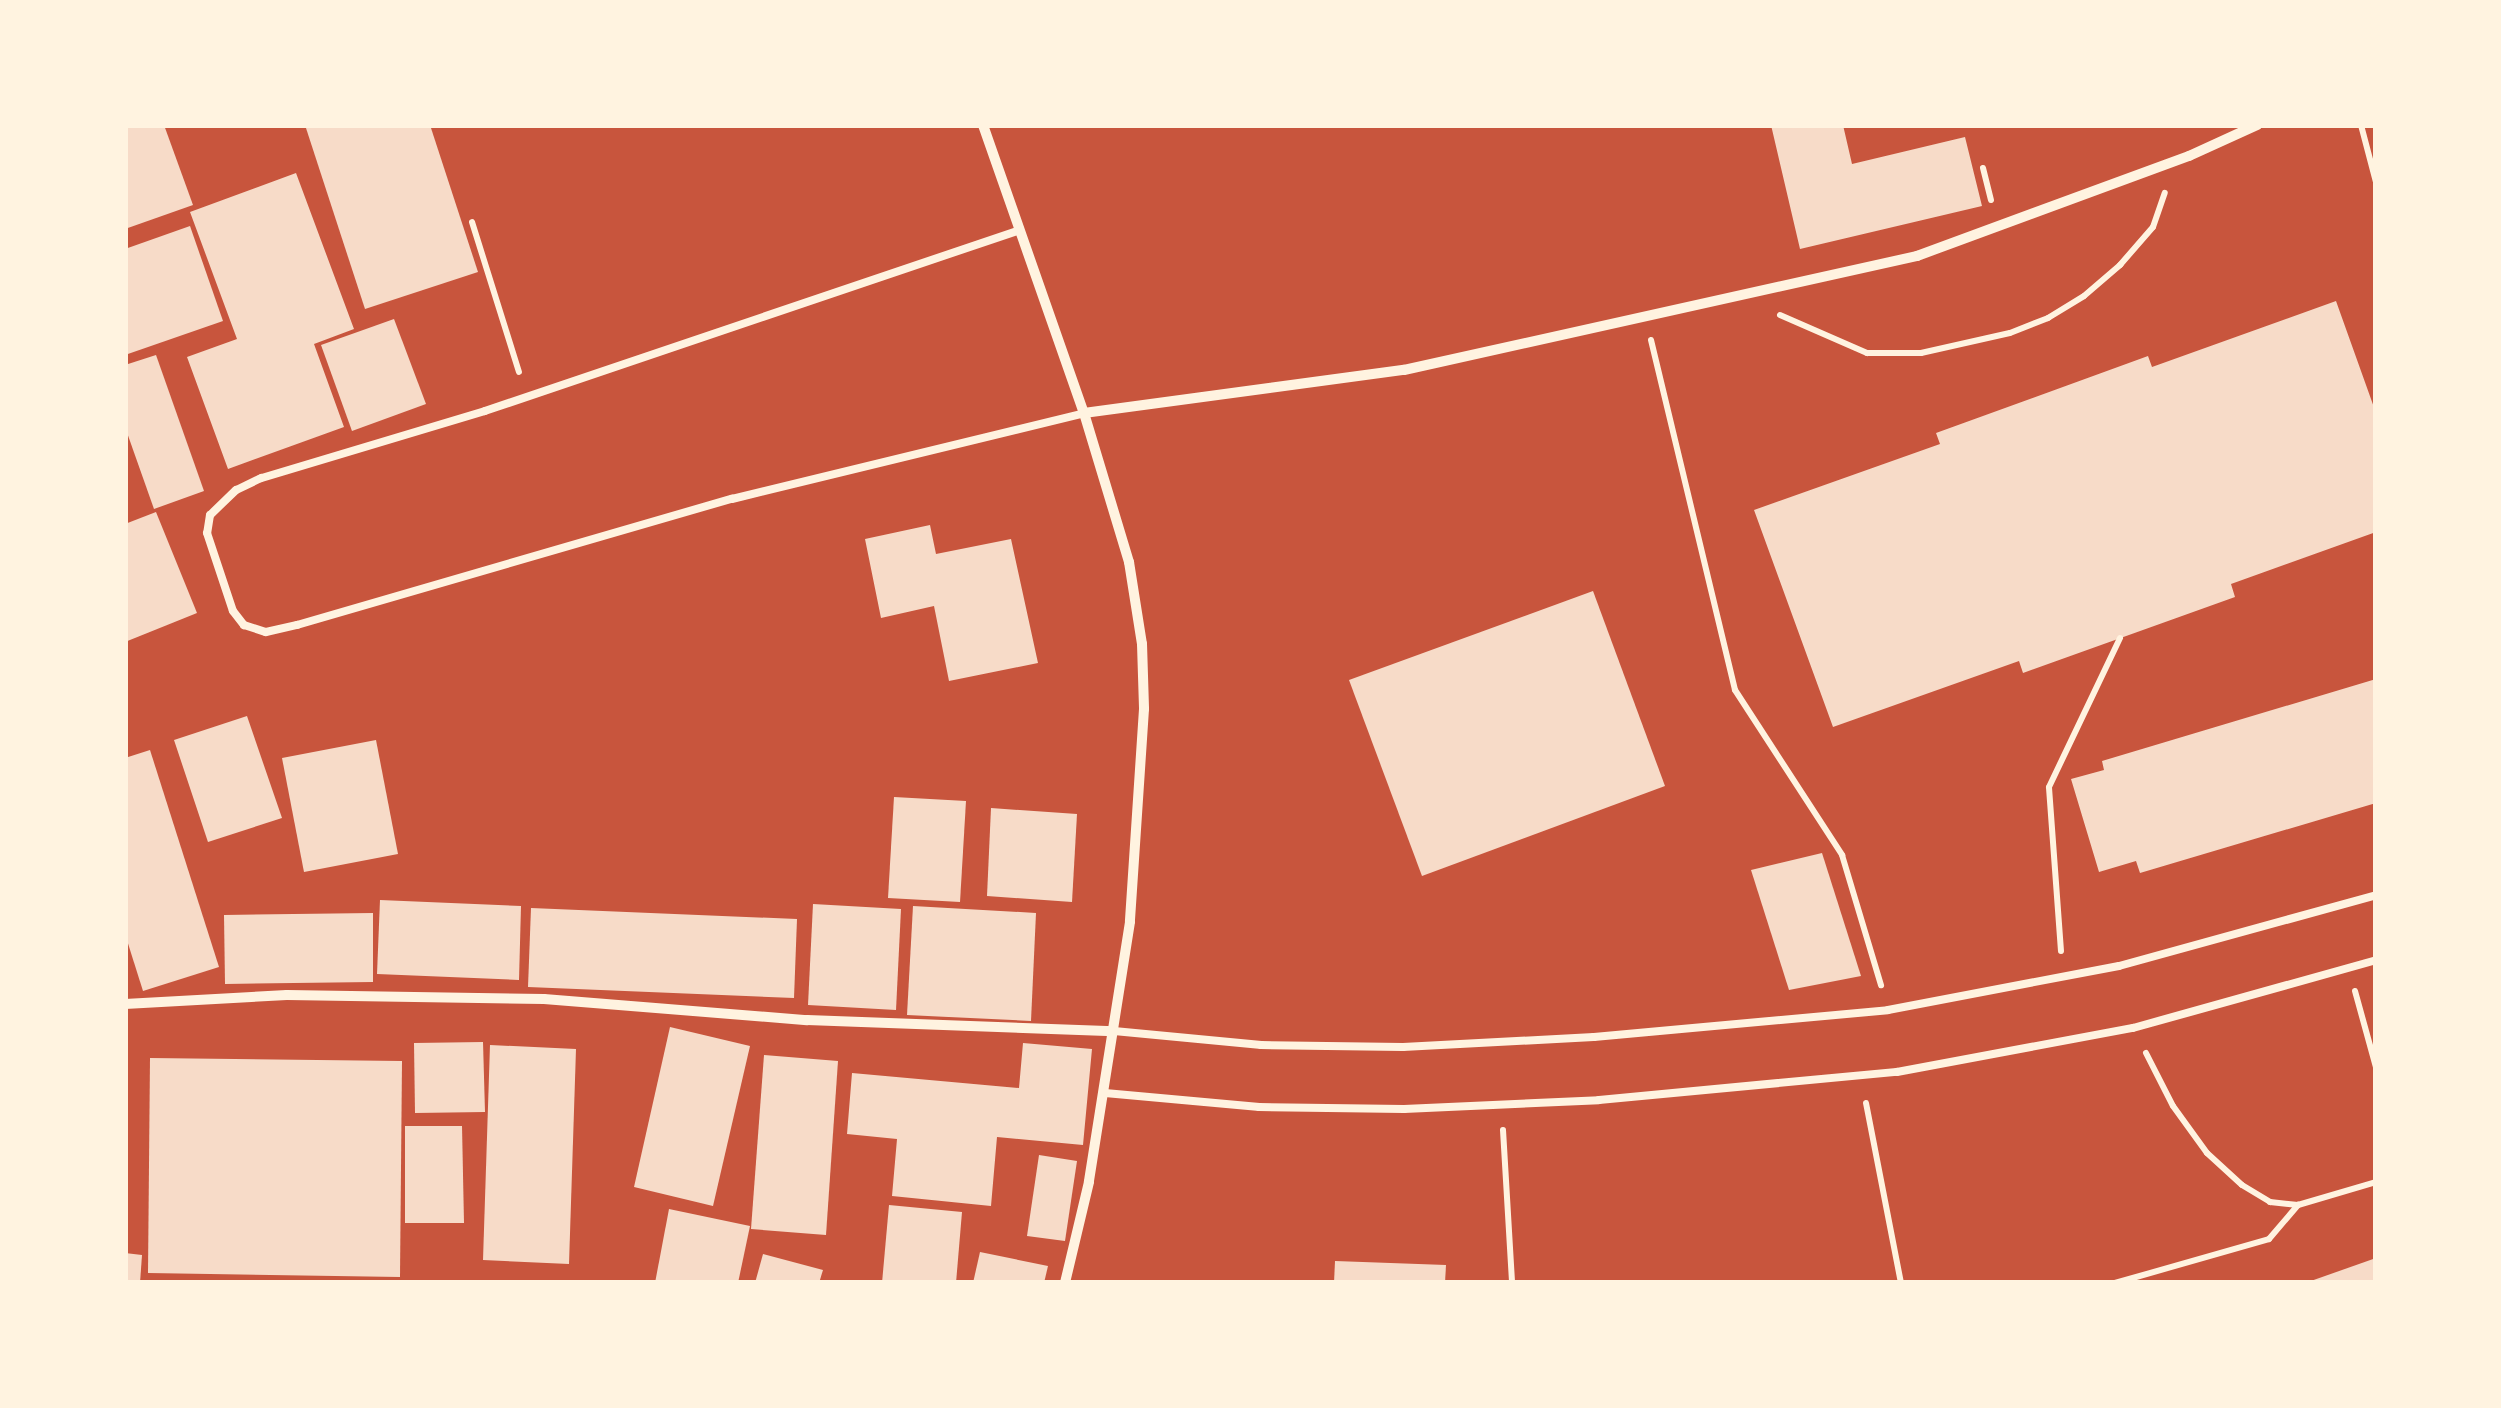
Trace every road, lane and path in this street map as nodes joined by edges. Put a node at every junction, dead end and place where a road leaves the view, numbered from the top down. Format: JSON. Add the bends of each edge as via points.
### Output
{"nodes":[{"id":1,"x":983,"y":125,"type":"edge"},
{"id":2,"x":2257,"y":125,"type":"edge"},
{"id":3,"x":2361,"y":125,"type":"edge"},
{"id":4,"x":2170,"y":163,"type":"junction"},
{"id":5,"x":2376,"y":182,"type":"edge"},
{"id":6,"x":472,"y":222,"type":"dead end"},
{"id":7,"x":1020,"y":230,"type":"junction"},
{"id":8,"x":1748,"y":294,"type":"junction"},
{"id":9,"x":1645,"y":316,"type":"junction"},
{"id":10,"x":526,"y":398,"type":"junction"},
{"id":11,"x":1084,"y":413,"type":"junction"},
{"id":12,"x":2120,"y":638,"type":"dead end"},
{"id":13,"x":2376,"y":895,"type":"edge"},
{"id":14,"x":2376,"y":960,"type":"edge"},
{"id":15,"x":2063,"y":977,"type":"junction"},
{"id":16,"x":125,"y":1004,"type":"edge"},
{"id":17,"x":1888,"y":1010,"type":"junction"},
{"id":18,"x":2133,"y":1028,"type":"junction"},
{"id":19,"x":1114,"y":1031,"type":"junction"},
{"id":20,"x":1860,"y":1076,"type":"junction"},
{"id":21,"x":1105,"y":1093,"type":"junction"},
{"id":22,"x":1502,"y":1104,"type":"junction"},
{"id":23,"x":2376,"y":1182,"type":"edge"},
{"id":24,"x":2298,"y":1205,"type":"junction"},
{"id":25,"x":1066,"y":1283,"type":"edge"},
{"id":26,"x":1512,"y":1283,"type":"edge"},
{"id":27,"x":1901,"y":1283,"type":"edge"},
{"id":28,"x":2114,"y":1283,"type":"edge"}],
"edges":[{"from":1,"to":7,"type":"street"},
{"from":2,"to":4,"type":"street"},
{"from":3,"to":5,"type":"path"},
{"from":4,"to":8,"type":"street","via":[[1917,256]]},
{"from":4,"to":8,"type":"path","via":[[2153,227],[2120,265],[2048,318],[1995,337],[1921,353],[1867,353],[1786,319]]},
{"from":6,"to":10,"type":"path"},
{"from":7,"to":10,"type":"lane"},
{"from":7,"to":11,"type":"street"},
{"from":8,"to":9,"type":"street"},
{"from":9,"to":11,"type":"street","via":[[1404,370]]},
{"from":9,"to":17,"type":"path","via":[[1735,690],[1842,855]]},
{"from":10,"to":11,"type":"lane","via":[[261,478],[223,499],[210,515],[208,533],[234,612],[244,625],[266,632],[297,625],[732,498]]},
{"from":11,"to":19,"type":"street","via":[[1128,562],[1142,644],[1130,922]]},
{"from":12,"to":15,"type":"path","via":[[2049,787]]},
{"from":13,"to":15,"type":"lane"},
{"from":14,"to":18,"type":"lane"},
{"from":15,"to":17,"type":"lane"},
{"from":16,"to":19,"type":"street","via":[[287,995],[544,999],[807,1020]]},
{"from":17,"to":19,"type":"lane","via":[[1403,1047]]},
{"from":18,"to":20,"type":"lane"},
{"from":18,"to":24,"type":"path","via":[[2172,1106],[2208,1153],[2242,1186],[2270,1202]]},
{"from":19,"to":21,"type":"street"},
{"from":20,"to":22,"type":"lane"},
{"from":20,"to":27,"type":"path"},
{"from":21,"to":22,"type":"lane","via":[[1259,1107]]},
{"from":21,"to":25,"type":"street"},
{"from":22,"to":26,"type":"path"},
{"from":23,"to":24,"type":"path"},
{"from":24,"to":28,"type":"path","via":[[2269,1239]]}]}
